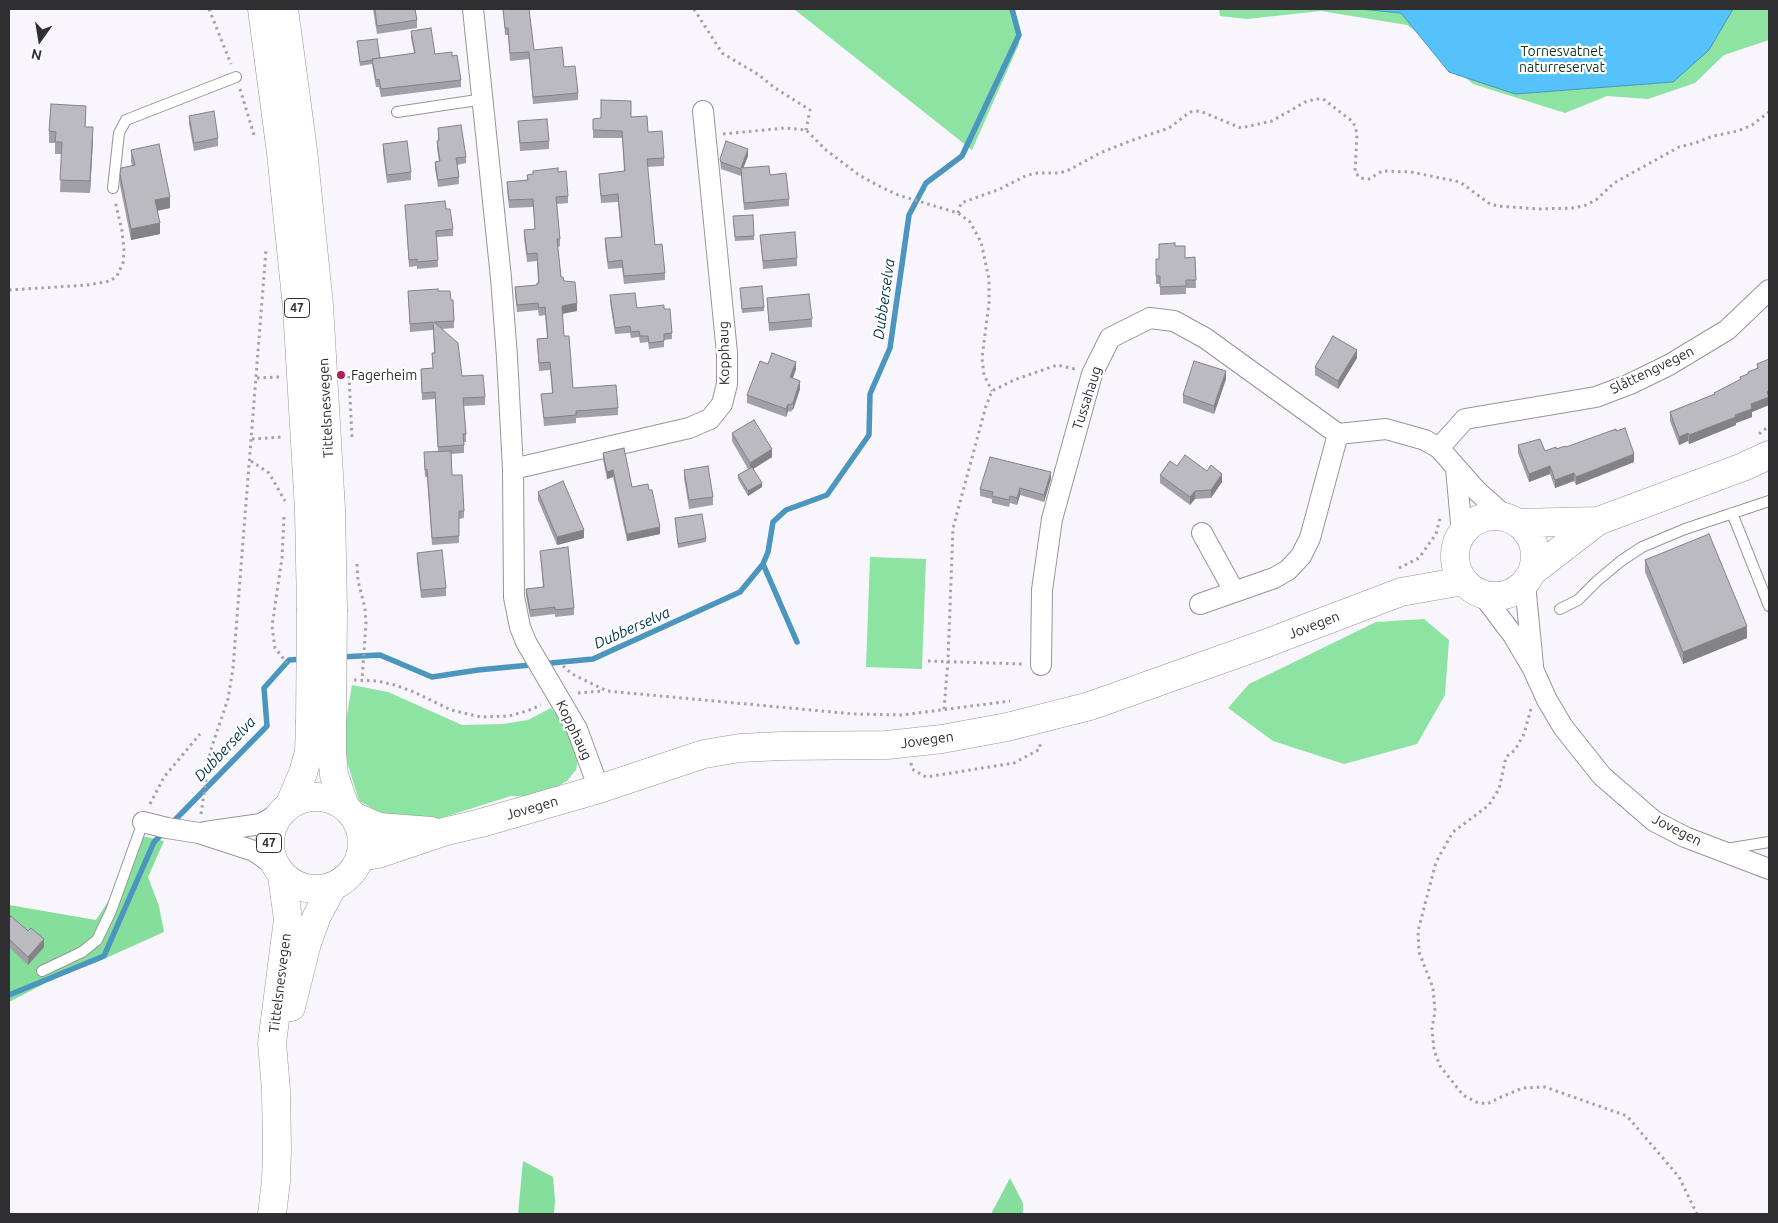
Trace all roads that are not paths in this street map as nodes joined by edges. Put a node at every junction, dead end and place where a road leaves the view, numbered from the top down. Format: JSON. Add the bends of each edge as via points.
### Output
{"nodes":[{"id":1,"x":262,"y":9,"type":"edge"},
{"id":2,"x":284,"y":9,"type":"edge"},
{"id":3,"x":473,"y":9,"type":"edge"},
{"id":4,"x":236,"y":78,"type":"road end"},
{"id":5,"x":484,"y":99,"type":"junction"},
{"id":6,"x":703,"y":111,"type":"dead end"},
{"id":7,"x":397,"y":112,"type":"dead end"},
{"id":8,"x":113,"y":188,"type":"road end"},
{"id":9,"x":1769,"y":290,"type":"edge"},
{"id":10,"x":1338,"y":434,"type":"junction"},
{"id":11,"x":1764,"y":445,"type":"edge"},
{"id":12,"x":1439,"y":448,"type":"junction"},
{"id":13,"x":1456,"y":468,"type":"junction"},
{"id":14,"x":513,"y":469,"type":"junction"},
{"id":15,"x":1769,"y":501,"type":"edge"},
{"id":16,"x":1732,"y":513,"type":"junction"},
{"id":17,"x":1512,"y":521,"type":"junction"},
{"id":18,"x":1598,"y":521,"type":"junction"},
{"id":19,"x":1202,"y":532,"type":"dead end"},
{"id":20,"x":1465,"y":567,"type":"junction"},
{"id":21,"x":1528,"y":578,"type":"junction"},
{"id":22,"x":1234,"y":591,"type":"junction"},
{"id":23,"x":1200,"y":604,"type":"dead end"},
{"id":24,"x":1769,"y":606,"type":"edge"},
{"id":25,"x":322,"y":609,"type":"junction"},
{"id":26,"x":1560,"y":610,"type":"dead end"},
{"id":27,"x":1041,"y":665,"type":"road end"},
{"id":28,"x":1536,"y":676,"type":"junction"},
{"id":29,"x":321,"y":724,"type":"junction"},
{"id":30,"x":599,"y":789,"type":"junction"},
{"id":31,"x":284,"y":809,"type":"junction"},
{"id":32,"x":350,"y":812,"type":"junction"},
{"id":33,"x":143,"y":822,"type":"joint"},
{"id":34,"x":443,"y":832,"type":"junction"},
{"id":35,"x":199,"y":833,"type":"junction"},
{"id":36,"x":1769,"y":842,"type":"edge"},
{"id":37,"x":1719,"y":850,"type":"junction"},
{"id":38,"x":360,"y":857,"type":"junction"},
{"id":39,"x":1769,"y":868,"type":"edge"},
{"id":40,"x":278,"y":871,"type":"junction"},
{"id":41,"x":333,"y":886,"type":"junction"},
{"id":42,"x":42,"y":971,"type":"dead end"},
{"id":43,"x":276,"y":1090,"type":"junction"},
{"id":44,"x":272,"y":1214,"type":"edge"}],
"edges":[{"from":1,"to":25,"type":"main road","name":"Tittelsnesvegen","number":"47","via":[[297,307],[309,510]]},
{"from":2,"to":25,"type":"main road","name":"Tittelsnesvegen","number":"47","via":[[319,305],[331,509]]},
{"from":3,"to":5,"type":"street","name":"Kopphaug"},
{"from":4,"to":8,"type":"lane","via":[[126,120],[119,133]]},
{"from":5,"to":7,"type":"lane"},
{"from":5,"to":14,"type":"street","name":"Kopphaug","via":[[502,278]]},
{"from":6,"to":14,"type":"street","name":"Kopphaug","via":[[727,353],[727,384],[722,404],[710,419],[689,428]]},
{"from":9,"to":12,"type":"street","name":"Slåttengvegen","via":[[1727,330],[1630,384],[1596,397],[1465,419]]},
{"from":10,"to":12,"type":"street","via":[[1386,429],[1425,440]]},
{"from":10,"to":22,"type":"street","via":[[1310,538],[1301,556],[1288,570],[1274,578]]},
{"from":10,"to":27,"type":"street","name":"Tussahaug","via":[[1205,338],[1174,321],[1150,318],[1110,338],[1092,374],[1052,519],[1042,590]]},
{"from":11,"to":18,"type":"main road","via":[[1743,467]]},
{"from":12,"to":13,"type":"street"},
{"from":13,"to":17,"type":"street"},
{"from":13,"to":20,"type":"street"},
{"from":14,"to":30,"type":"street","name":"Kopphaug","via":[[514,597],[520,627],[537,663],[577,729]]},
{"from":15,"to":16,"type":"lane"},
{"from":16,"to":24,"type":"lane"},
{"from":16,"to":26,"type":"lane","via":[[1642,547],[1603,576],[1578,600]]},
{"from":17,"to":18,"type":"main road"},
{"from":17,"to":20,"type":"main road","via":[[1494,516],[1470,525]]},
{"from":17,"to":21,"type":"main road","via":[[1528,533],[1534,545],[1535,558]]},
{"from":18,"to":21,"type":"main road"},
{"from":19,"to":22,"type":"street"},
{"from":20,"to":21,"type":"main road","via":[[1493,596],[1515,591]]},
{"from":20,"to":28,"type":"street","name":"Jovegen"},
{"from":20,"to":30,"type":"main road","name":"Jovegen","via":[[1397,581],[1259,646],[1099,703],[942,739],[887,745],[740,748],[704,754]]},
{"from":21,"to":28,"type":"street","name":"Jovegen"},
{"from":22,"to":23,"type":"street"},
{"from":25,"to":29,"type":"main road","name":"Tittelsnesvegen","number":"47","bridge":true},
{"from":28,"to":37,"type":"street","name":"Jovegen","via":[[1563,727],[1602,776],[1654,821]]},
{"from":29,"to":31,"type":"main road","name":"Tittelsnesvegen","number":"47","via":[[303,773]]},
{"from":29,"to":32,"type":"main road","name":"Tittelsnesvegen","number":"47","via":[[332,753],[334,775]]},
{"from":30,"to":34,"type":"main road","name":"Jovegen"},
{"from":31,"to":32,"type":"main road","via":[[303,798],[318,796],[333,799]]},
{"from":31,"to":35,"type":"street","via":[[261,824]]},
{"from":31,"to":40,"type":"main road","number":"47","via":[[272,825],[269,838],[270,852]]},
{"from":32,"to":34,"type":"main road","name":"Jovegen","via":[[379,826]]},
{"from":32,"to":38,"type":"main road","number":"47","via":[[360,830]]},
{"from":33,"to":35,"type":"street"},
{"from":33,"to":42,"type":"lane","via":[[97,940],[82,952]]},
{"from":34,"to":38,"type":"main road","name":"Jovegen"},
{"from":35,"to":40,"type":"street","via":[[254,851]]},
{"from":36,"to":37,"type":"lane"},
{"from":37,"to":39,"type":"street","name":"Jovegen"},
{"from":38,"to":41,"type":"main road","number":"47","via":[[350,874]]},
{"from":40,"to":41,"type":"main road","via":[[293,884],[306,889],[320,890]]},
{"from":40,"to":43,"type":"main road","name":"Tittelsnesvegen","number":"47","via":[[288,919],[272,1043]]},
{"from":41,"to":43,"type":"main road","name":"Tittelsnesvegen","number":"47","via":[[307,943]]},
{"from":43,"to":44,"type":"main road","name":"Tittelsnesvegen","number":"47","via":[[276,1173]]}]}
